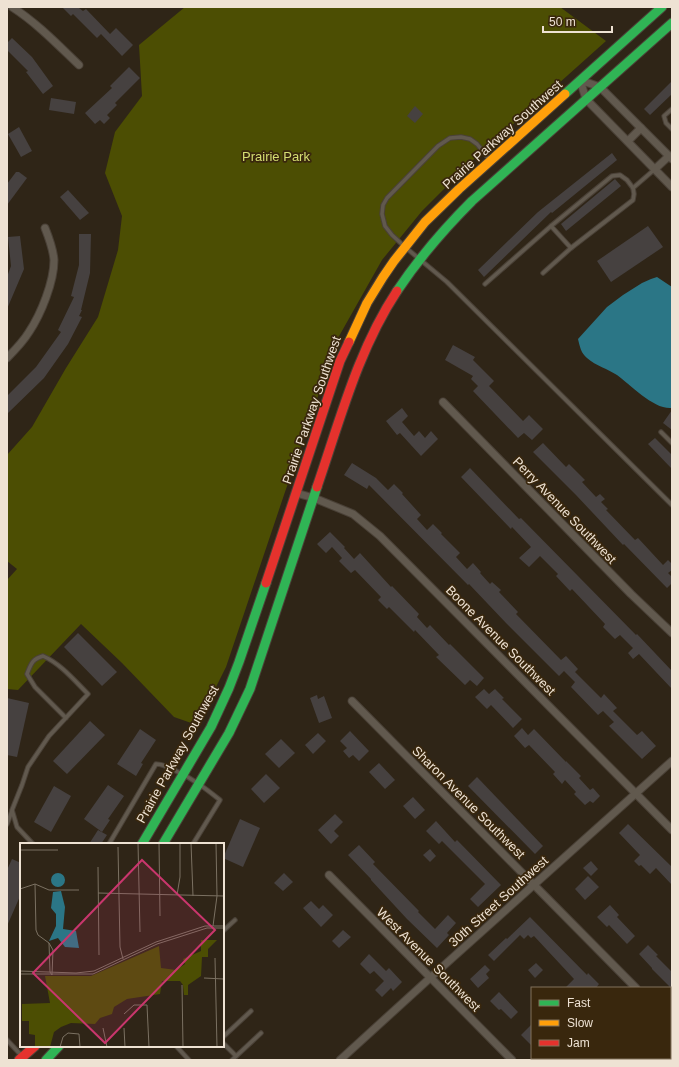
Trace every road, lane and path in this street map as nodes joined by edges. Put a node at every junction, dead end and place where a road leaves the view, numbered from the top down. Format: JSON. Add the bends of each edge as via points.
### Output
{"nodes":[{"id":1,"x":12,"y":7,"type":"edge"},
{"id":2,"x":662,"y":7,"type":"edge"},
{"id":3,"x":672,"y":23,"type":"edge"},
{"id":4,"x":79,"y":66,"type":"dead end"},
{"id":5,"x":580,"y":80,"type":"junction"},
{"id":6,"x":600,"y":87,"type":"junction"},
{"id":7,"x":586,"y":99,"type":"junction"},
{"id":8,"x":672,"y":109,"type":"edge"},
{"id":9,"x":641,"y":128,"type":"junction"},
{"id":10,"x":672,"y":129,"type":"edge"},
{"id":11,"x":628,"y":141,"type":"junction"},
{"id":12,"x":671,"y":156,"type":"edge"},
{"id":13,"x":490,"y":161,"type":"junction"},
{"id":14,"x":655,"y":169,"type":"junction"},
{"id":15,"x":672,"y":187,"type":"edge"},
{"id":16,"x":633,"y":188,"type":"junction"},
{"id":17,"x":551,"y":226,"type":"junction"},
{"id":18,"x":45,"y":228,"type":"dead end"},
{"id":19,"x":405,"y":247,"type":"junction"},
{"id":20,"x":571,"y":248,"type":"junction"},
{"id":21,"x":419,"y":258,"type":"junction"},
{"id":22,"x":543,"y":274,"type":"dead end"},
{"id":23,"x":485,"y":284,"type":"dead end"},
{"id":24,"x":7,"y":358,"type":"edge"},
{"id":25,"x":443,"y":402,"type":"dead end"},
{"id":26,"x":661,"y":432,"type":"dead end"},
{"id":27,"x":672,"y":443,"type":"edge"},
{"id":28,"x":296,"y":493,"type":"junction"},
{"id":29,"x":314,"y":498,"type":"junction"},
{"id":30,"x":672,"y":505,"type":"edge"},
{"id":31,"x":672,"y":634,"type":"edge"},
{"id":32,"x":352,"y":701,"type":"dead end"},
{"id":33,"x":66,"y":718,"type":"junction"},
{"id":34,"x":672,"y":761,"type":"edge"},
{"id":35,"x":183,"y":774,"type":"junction"},
{"id":36,"x":199,"y":783,"type":"junction"},
{"id":37,"x":636,"y":794,"type":"junction"},
{"id":38,"x":12,"y":810,"type":"junction"},
{"id":39,"x":7,"y":824,"type":"edge"},
{"id":40,"x":672,"y":830,"type":"edge"},
{"id":41,"x":32,"y":843,"type":"edge"},
{"id":42,"x":110,"y":843,"type":"edge"},
{"id":43,"x":143,"y":843,"type":"edge"},
{"id":44,"x":164,"y":843,"type":"edge"},
{"id":45,"x":194,"y":843,"type":"edge"},
{"id":46,"x":330,"y":875,"type":"dead end"},
{"id":47,"x":534,"y":886,"type":"junction"},
{"id":48,"x":235,"y":920,"type":"dead end"},
{"id":49,"x":224,"y":930,"type":"edge"},
{"id":50,"x":430,"y":978,"type":"junction"},
{"id":51,"x":635,"y":987,"type":"edge"},
{"id":52,"x":251,"y":1011,"type":"dead end"},
{"id":53,"x":262,"y":1034,"type":"dead end"},
{"id":54,"x":224,"y":1036,"type":"edge"},
{"id":55,"x":7,"y":1040,"type":"edge"},
{"id":56,"x":224,"y":1044,"type":"edge"},
{"id":57,"x":33,"y":1047,"type":"edge"},
{"id":58,"x":58,"y":1047,"type":"edge"},
{"id":59,"x":177,"y":1047,"type":"edge"},
{"id":60,"x":236,"y":1056,"type":"junction"},
{"id":61,"x":21,"y":1058,"type":"edge"},
{"id":62,"x":343,"y":1059,"type":"edge"},
{"id":63,"x":46,"y":1060,"type":"edge"},
{"id":64,"x":189,"y":1060,"type":"edge"},
{"id":65,"x":232,"y":1060,"type":"edge"},
{"id":66,"x":512,"y":1060,"type":"edge"}],
"edges":[{"from":1,"to":4,"type":"street","via":[[47,34]]},
{"from":2,"to":5,"type":"street","name":"Prairie Parkway Southwest"},
{"from":3,"to":6,"type":"street"},
{"from":5,"to":6,"type":"street"},
{"from":5,"to":7,"type":"street"},
{"from":5,"to":13,"type":"street","name":"Prairie Parkway Southwest"},
{"from":6,"to":7,"type":"street"},
{"from":6,"to":9,"type":"street"},
{"from":7,"to":11,"type":"street"},
{"from":7,"to":21,"type":"street","via":[[472,201]]},
{"from":8,"to":10,"type":"lane","via":[[664,116]]},
{"from":9,"to":11,"type":"street"},
{"from":9,"to":12,"type":"street"},
{"from":11,"to":14,"type":"street"},
{"from":12,"to":14,"type":"street"},
{"from":13,"to":19,"type":"street","name":"Prairie Parkway Southwest","via":[[425,222]]},
{"from":13,"to":19,"type":"lane","via":[[470,139],[450,138],[438,146],[383,205],[385,226]]},
{"from":14,"to":15,"type":"street"},
{"from":14,"to":16,"type":"lane"},
{"from":16,"to":17,"type":"lane","via":[[620,175],[612,176]]},
{"from":16,"to":20,"type":"lane","via":[[634,200]]},
{"from":17,"to":20,"type":"lane"},
{"from":17,"to":23,"type":"lane"},
{"from":18,"to":24,"type":"street","via":[[54,260],[49,288],[29,333]]},
{"from":19,"to":21,"type":"lane"},
{"from":19,"to":28,"type":"street","name":"Prairie Parkway Southwest","via":[[367,303],[342,355]]},
{"from":20,"to":22,"type":"lane"},
{"from":21,"to":29,"type":"street","via":[[391,298],[362,356]]},
{"from":21,"to":30,"type":"lane","via":[[447,282]]},
{"from":25,"to":31,"type":"street","name":"Perry Avenue Southwest"},
{"from":26,"to":27,"type":"lane"},
{"from":28,"to":29,"type":"street","name":"Boone Avenue Southwest"},
{"from":28,"to":35,"type":"street","name":"Prairie Parkway Southwest","via":[[229,688],[211,727]]},
{"from":29,"to":36,"type":"street","via":[[250,690],[229,733]]},
{"from":29,"to":37,"type":"street","name":"Boone Avenue Southwest","via":[[353,514],[380,536]]},
{"from":32,"to":47,"type":"street","name":"Sharon Avenue Southwest"},
{"from":33,"to":33,"type":"lane","via":[[88,694],[50,659],[43,656],[36,658],[27,674],[35,687]]},
{"from":33,"to":38,"type":"lane","via":[[49,736],[28,767]]},
{"from":34,"to":37,"type":"street","name":"30th Street Southwest"},
{"from":35,"to":36,"type":"lane"},
{"from":35,"to":42,"type":"lane","via":[[156,764]]},
{"from":35,"to":43,"type":"street","name":"Prairie Parkway Southwest"},
{"from":36,"to":44,"type":"street"},
{"from":36,"to":45,"type":"lane","via":[[220,800]]},
{"from":37,"to":40,"type":"street","name":"Boone Avenue Southwest"},
{"from":37,"to":47,"type":"street","name":"30th Street Southwest"},
{"from":38,"to":39,"type":"lane"},
{"from":38,"to":41,"type":"lane","via":[[17,827]]},
{"from":46,"to":50,"type":"street","name":"West Avenue Southwest"},
{"from":47,"to":50,"type":"street","name":"30th Street Southwest"},
{"from":47,"to":51,"type":"street","name":"Sharon Avenue Southwest"},
{"from":48,"to":49,"type":"lane"},
{"from":50,"to":62,"type":"street","name":"30th Street Southwest"},
{"from":50,"to":66,"type":"street","name":"West Avenue Southwest"},
{"from":52,"to":54,"type":"lane"},
{"from":53,"to":60,"type":"lane"},
{"from":55,"to":61,"type":"lane"},
{"from":56,"to":60,"type":"lane"},
{"from":57,"to":61,"type":"street"},
{"from":58,"to":63,"type":"street"},
{"from":59,"to":64,"type":"lane"},
{"from":60,"to":65,"type":"lane"}]}
